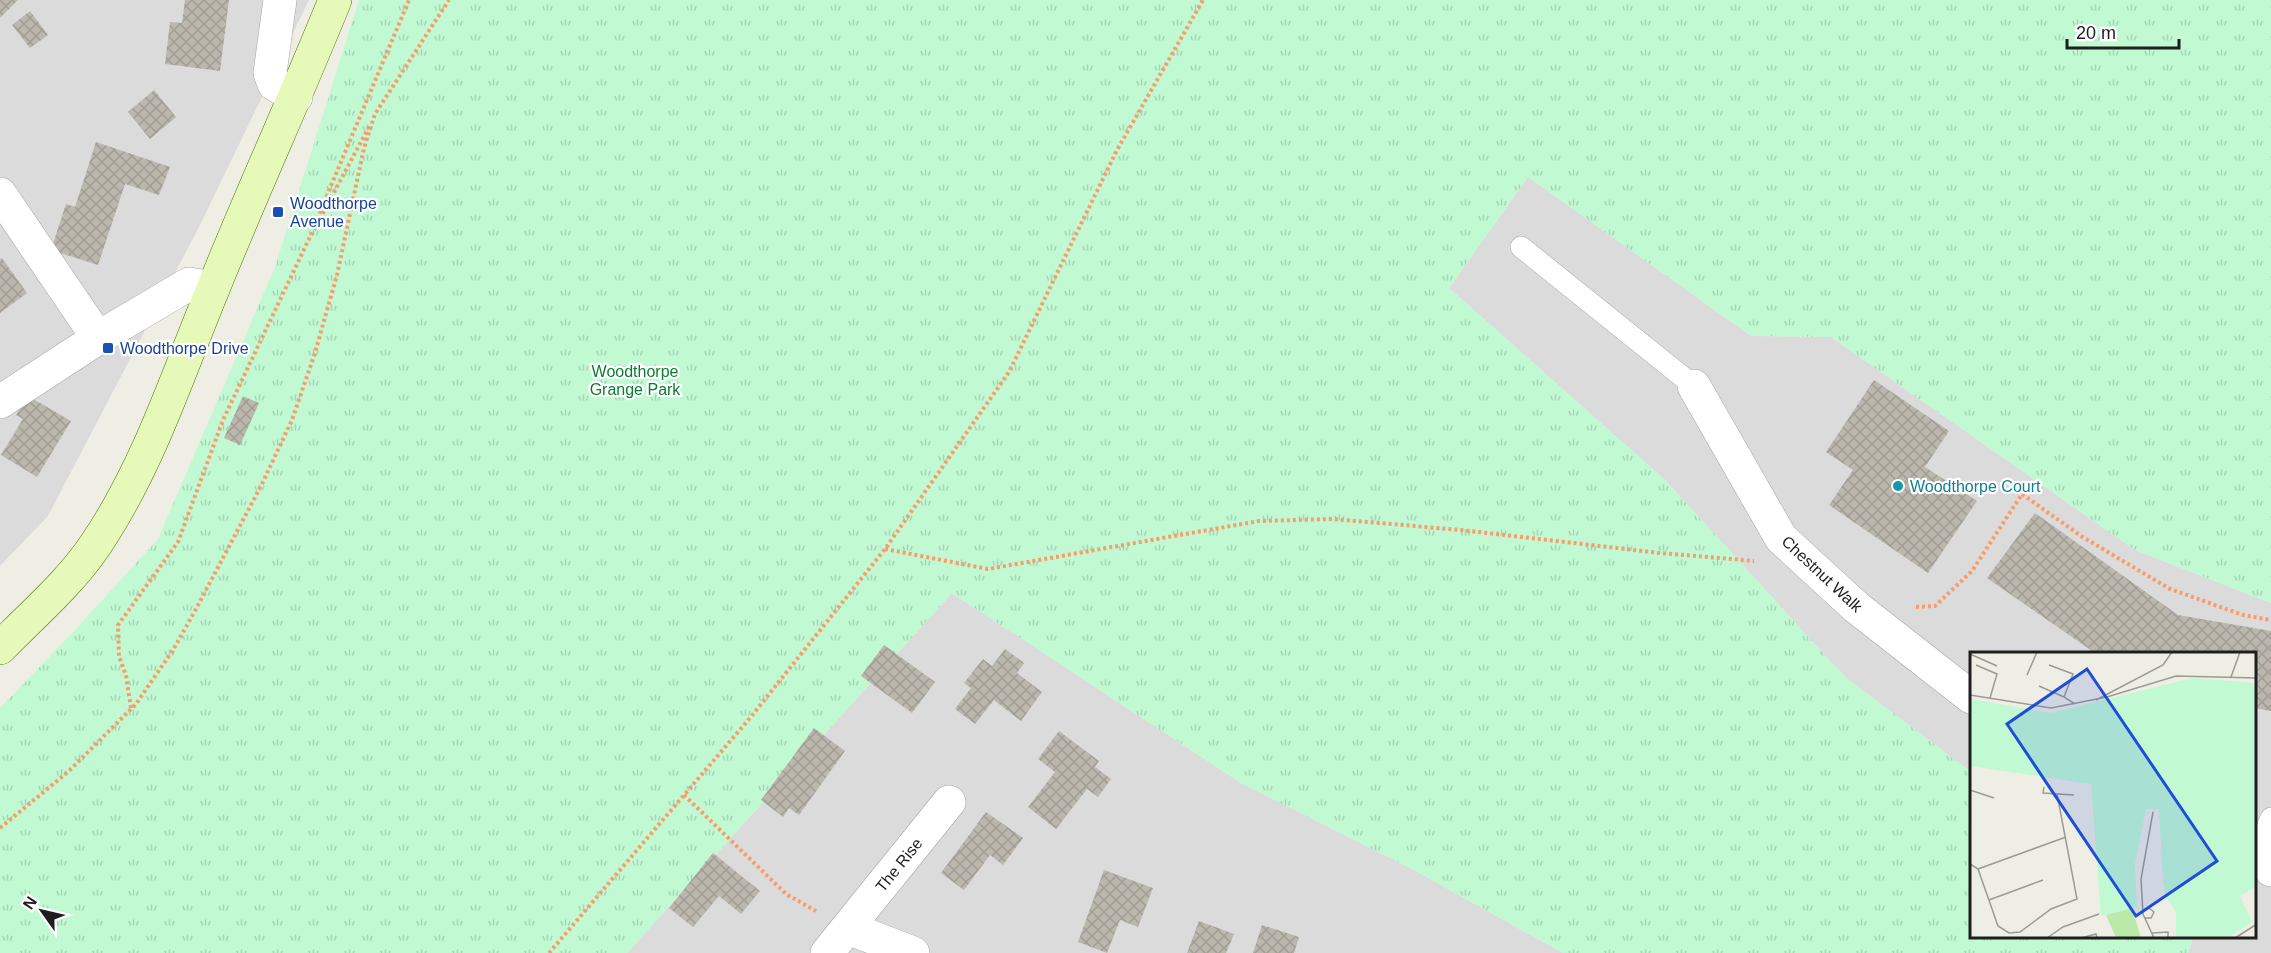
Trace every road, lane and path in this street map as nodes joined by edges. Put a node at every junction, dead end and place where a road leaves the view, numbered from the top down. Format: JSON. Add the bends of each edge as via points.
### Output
{"nodes":[{"id":1,"x":280,"y":0,"type":"edge"},
{"id":2,"x":334,"y":0,"type":"edge"},
{"id":3,"x":410,"y":0,"type":"edge"},
{"id":4,"x":449,"y":0,"type":"edge"},
{"id":5,"x":1203,"y":0,"type":"edge"},
{"id":6,"x":296,"y":97,"type":"junction"},
{"id":7,"x":375,"y":114,"type":"junction"},
{"id":8,"x":0,"y":194,"type":"edge"},
{"id":9,"x":308,"y":242,"type":"junction"},
{"id":10,"x":1521,"y":247,"type":"dead end"},
{"id":11,"x":213,"y":288,"type":"junction"},
{"id":12,"x":98,"y":338,"type":"junction"},
{"id":13,"x":1694,"y":386,"type":"joint"},
{"id":14,"x":0,"y":402,"type":"edge"},
{"id":15,"x":885,"y":549,"type":"junction"},
{"id":16,"x":1803,"y":560,"type":"junction"},
{"id":17,"x":1856,"y":607,"type":"junction"},
{"id":18,"x":2271,"y":620,"type":"edge"},
{"id":19,"x":0,"y":648,"type":"edge"},
{"id":20,"x":1970,"y":696,"type":"edge"},
{"id":21,"x":132,"y":708,"type":"junction"},
{"id":22,"x":684,"y":795,"type":"junction"},
{"id":23,"x":949,"y":802,"type":"dead end"},
{"id":24,"x":2271,"y":818,"type":"edge"},
{"id":25,"x":0,"y":828,"type":"edge"},
{"id":26,"x":2265,"y":862,"type":"edge"},
{"id":27,"x":848,"y":928,"type":"junction"},
{"id":28,"x":549,"y":953,"type":"edge"},
{"id":29,"x":827,"y":953,"type":"edge"},
{"id":30,"x":913,"y":953,"type":"edge"}],
"edges":[{"from":1,"to":6,"type":"street","via":[[270,73],[274,84]]},
{"from":2,"to":6,"type":"street"},
{"from":3,"to":9,"type":"path"},
{"from":4,"to":7,"type":"path"},
{"from":5,"to":15,"type":"path","via":[[1117,150],[1009,372]]},
{"from":6,"to":11,"type":"street"},
{"from":7,"to":9,"type":"path"},
{"from":7,"to":21,"type":"path","via":[[337,275],[292,420],[196,609]]},
{"from":8,"to":12,"type":"street"},
{"from":9,"to":21,"type":"path","via":[[223,420],[178,542],[118,625],[119,656]]},
{"from":10,"to":13,"type":"lane"},
{"from":11,"to":12,"type":"street","via":[[189,284]]},
{"from":11,"to":19,"type":"street","via":[[151,446],[116,512],[94,547],[60,587]]},
{"from":12,"to":14,"type":"street"},
{"from":13,"to":16,"type":"street","name":"Chestnut Walk","via":[[1781,538]]},
{"from":15,"to":16,"type":"path","via":[[988,569],[1259,521],[1332,519],[1746,562]]},
{"from":15,"to":22,"type":"path"},
{"from":16,"to":17,"type":"street","name":"Chestnut Walk"},
{"from":17,"to":18,"type":"path","via":[[1935,606],[1972,571],[2022,494],[2081,536],[2170,589],[2243,615]]},
{"from":17,"to":20,"type":"street","name":"Chestnut Walk"},
{"from":21,"to":25,"type":"path","via":[[69,771]]},
{"from":22,"to":27,"type":"path","via":[[786,894]]},
{"from":22,"to":28,"type":"path"},
{"from":23,"to":27,"type":"street","name":"The Rise"},
{"from":24,"to":26,"type":"lane","via":[[2265,837]]},
{"from":27,"to":29,"type":"street","name":"The Rise"},
{"from":27,"to":30,"type":"street"}]}
